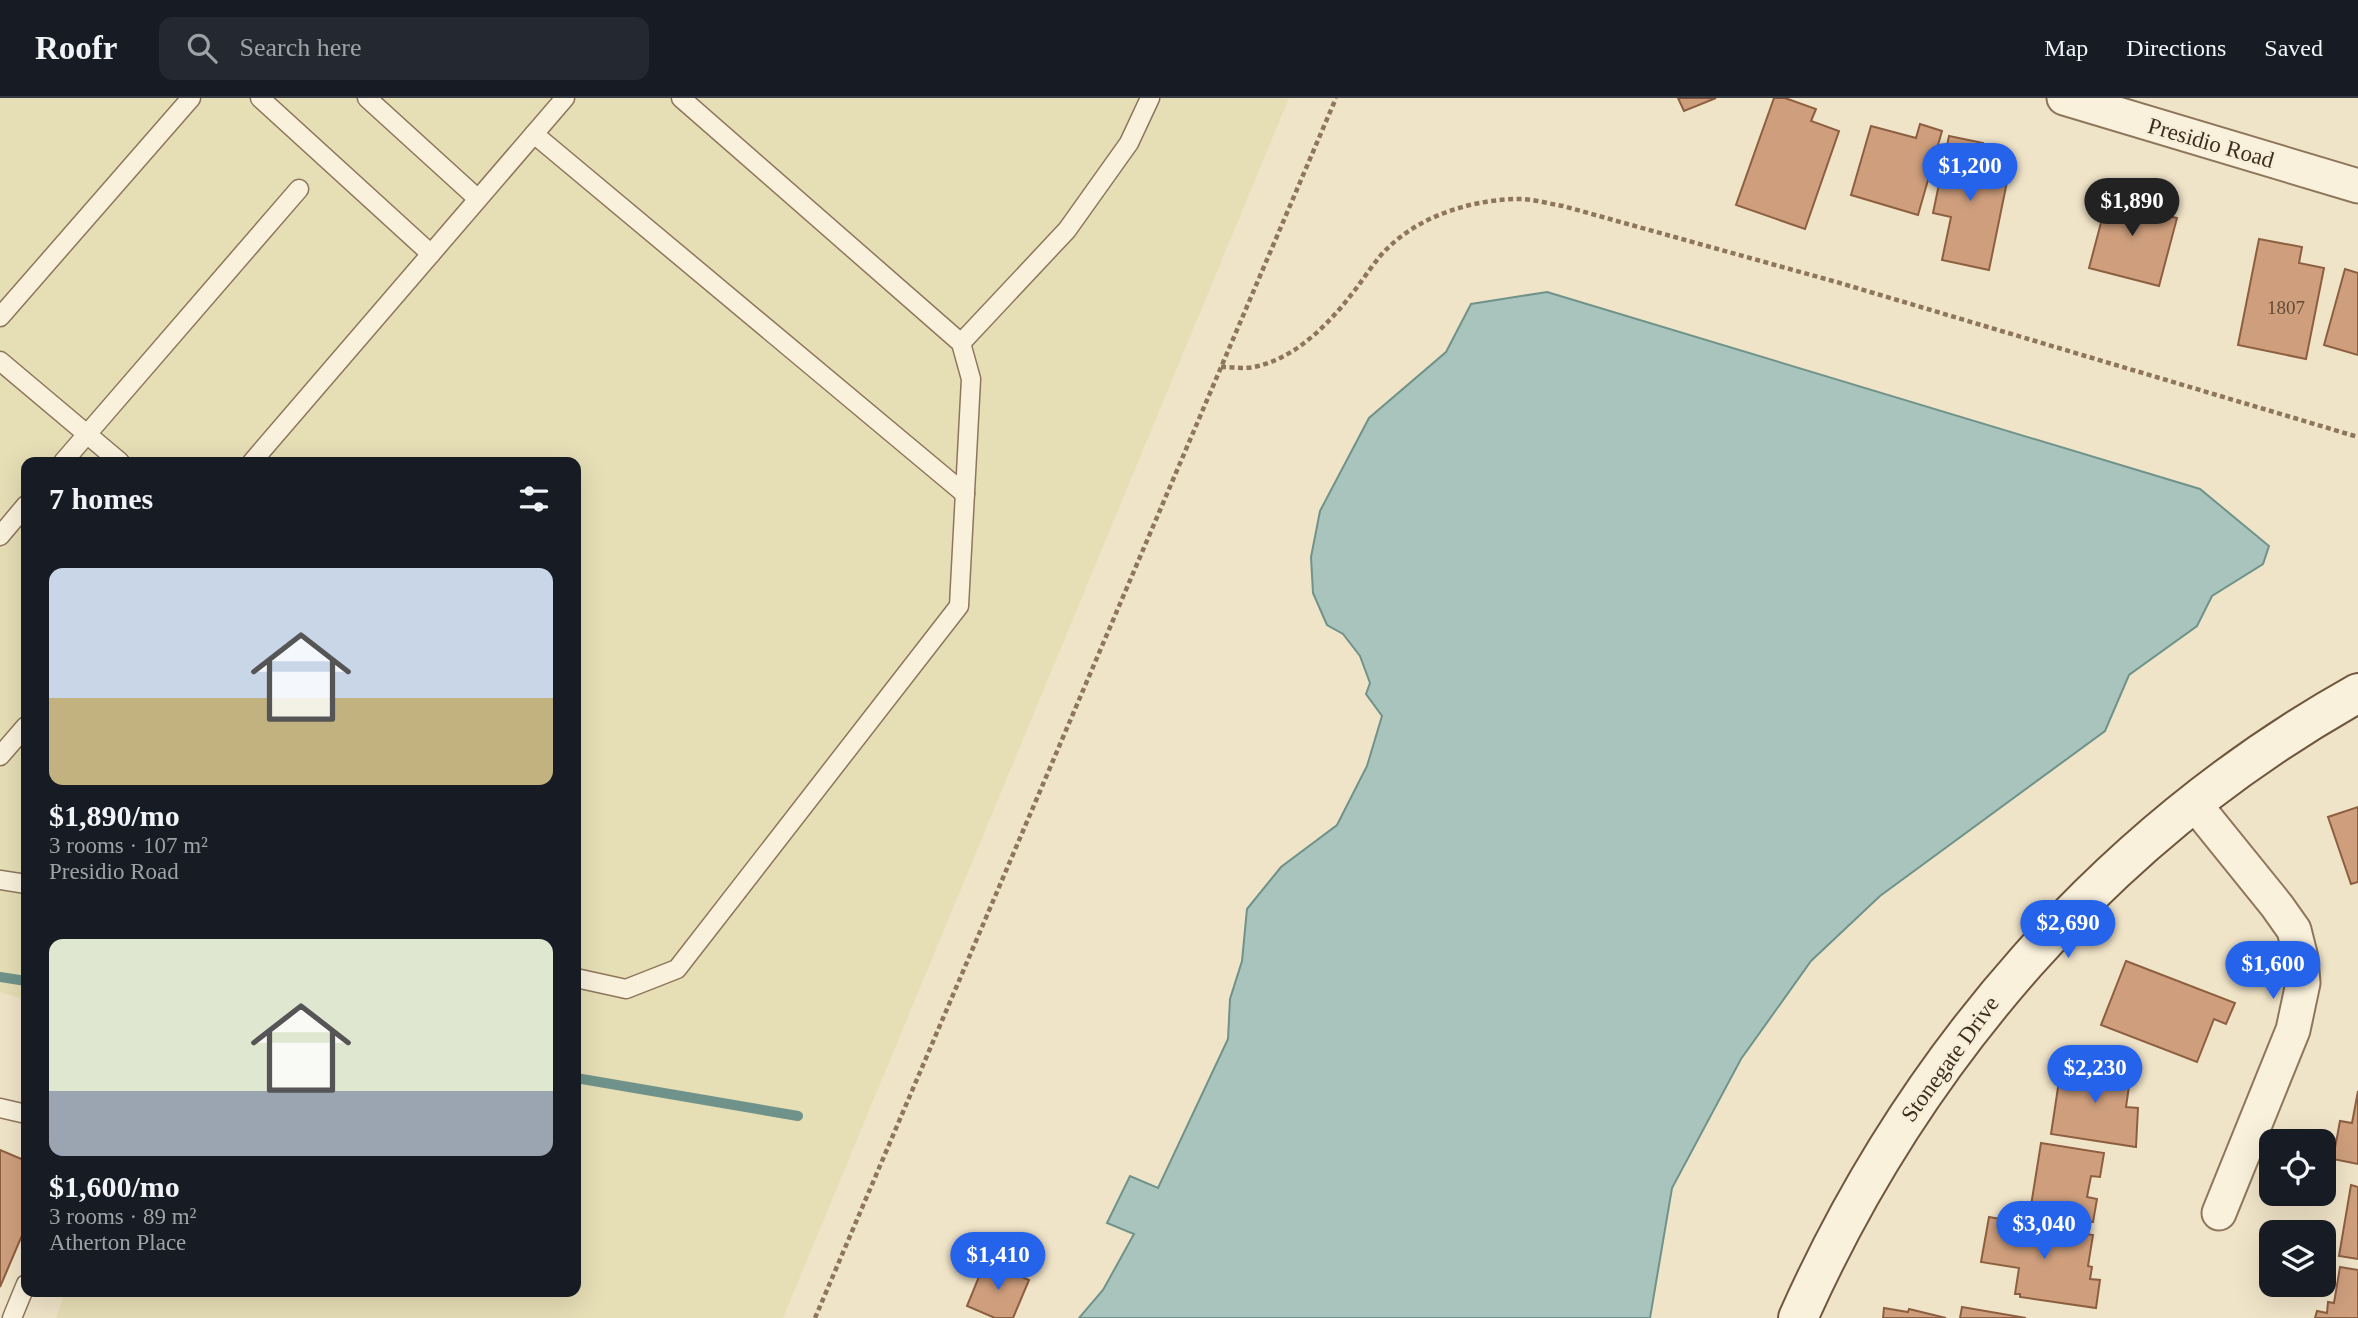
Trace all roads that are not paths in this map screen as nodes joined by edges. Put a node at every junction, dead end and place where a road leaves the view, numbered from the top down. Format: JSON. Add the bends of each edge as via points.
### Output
{"nodes":[{"id":1,"x":191,"y":98,"type":"edge"},
{"id":2,"x":260,"y":98,"type":"edge"},
{"id":3,"x":367,"y":98,"type":"edge"},
{"id":4,"x":565,"y":98,"type":"edge"},
{"id":5,"x":681,"y":98,"type":"edge"},
{"id":6,"x":1150,"y":98,"type":"edge"},
{"id":7,"x":2064,"y":98,"type":"edge"},
{"id":8,"x":534,"y":134,"type":"junction"},
{"id":9,"x":2358,"y":186,"type":"edge"},
{"id":10,"x":299,"y":190,"type":"dead end"},
{"id":11,"x":478,"y":199,"type":"junction"},
{"id":12,"x":431,"y":254,"type":"junction"},
{"id":13,"x":0,"y":317,"type":"edge"},
{"id":14,"x":961,"y":343,"type":"junction"},
{"id":15,"x":0,"y":361,"type":"edge"},
{"id":16,"x":87,"y":434,"type":"junction"},
{"id":17,"x":67,"y":457,"type":"edge"},
{"id":18,"x":114,"y":457,"type":"edge"},
{"id":19,"x":256,"y":457,"type":"edge"},
{"id":20,"x":965,"y":494,"type":"junction"},
{"id":21,"x":21,"y":511,"type":"edge"},
{"id":22,"x":0,"y":536,"type":"edge"},
{"id":23,"x":2358,"y":693,"type":"edge"},
{"id":24,"x":21,"y":732,"type":"edge"},
{"id":25,"x":0,"y":756,"type":"edge"},
{"id":26,"x":2193,"y":802,"type":"junction"},
{"id":27,"x":0,"y":880,"type":"edge"},
{"id":28,"x":21,"y":883,"type":"edge"},
{"id":29,"x":581,"y":979,"type":"edge"},
{"id":30,"x":0,"y":1108,"type":"edge"},
{"id":31,"x":21,"y":1113,"type":"edge"},
{"id":32,"x":2219,"y":1213,"type":"dead end"},
{"id":33,"x":21,"y":1296,"type":"edge"},
{"id":34,"x":12,"y":1318,"type":"edge"},
{"id":35,"x":1798,"y":1318,"type":"edge"}],
"edges":[{"from":1,"to":13,"type":"lane"},
{"from":2,"to":12,"type":"lane"},
{"from":3,"to":11,"type":"lane"},
{"from":4,"to":8,"type":"lane"},
{"from":5,"to":14,"type":"lane"},
{"from":6,"to":14,"type":"lane","via":[[1129,143],[1067,230]]},
{"from":7,"to":9,"type":"street","name":"Presidio Road"},
{"from":8,"to":11,"type":"lane"},
{"from":8,"to":20,"type":"lane"},
{"from":10,"to":16,"type":"lane"},
{"from":11,"to":12,"type":"lane"},
{"from":12,"to":19,"type":"lane"},
{"from":14,"to":20,"type":"lane","via":[[971,379]]},
{"from":15,"to":16,"type":"lane"},
{"from":16,"to":17,"type":"lane"},
{"from":16,"to":18,"type":"lane"},
{"from":20,"to":29,"type":"lane","via":[[959,606],[677,969],[626,989]]},
{"from":21,"to":22,"type":"lane"},
{"from":23,"to":26,"type":"street","name":"Stonegate Drive"},
{"from":24,"to":25,"type":"lane"},
{"from":26,"to":32,"type":"street","via":[[2294,930],[2303,983],[2293,1030]]},
{"from":26,"to":35,"type":"street","name":"Stonegate Drive","via":[[2094,890],[1979,1016],[1885,1149]]},
{"from":27,"to":28,"type":"lane"},
{"from":30,"to":31,"type":"lane"},
{"from":33,"to":34,"type":"lane"}]}
